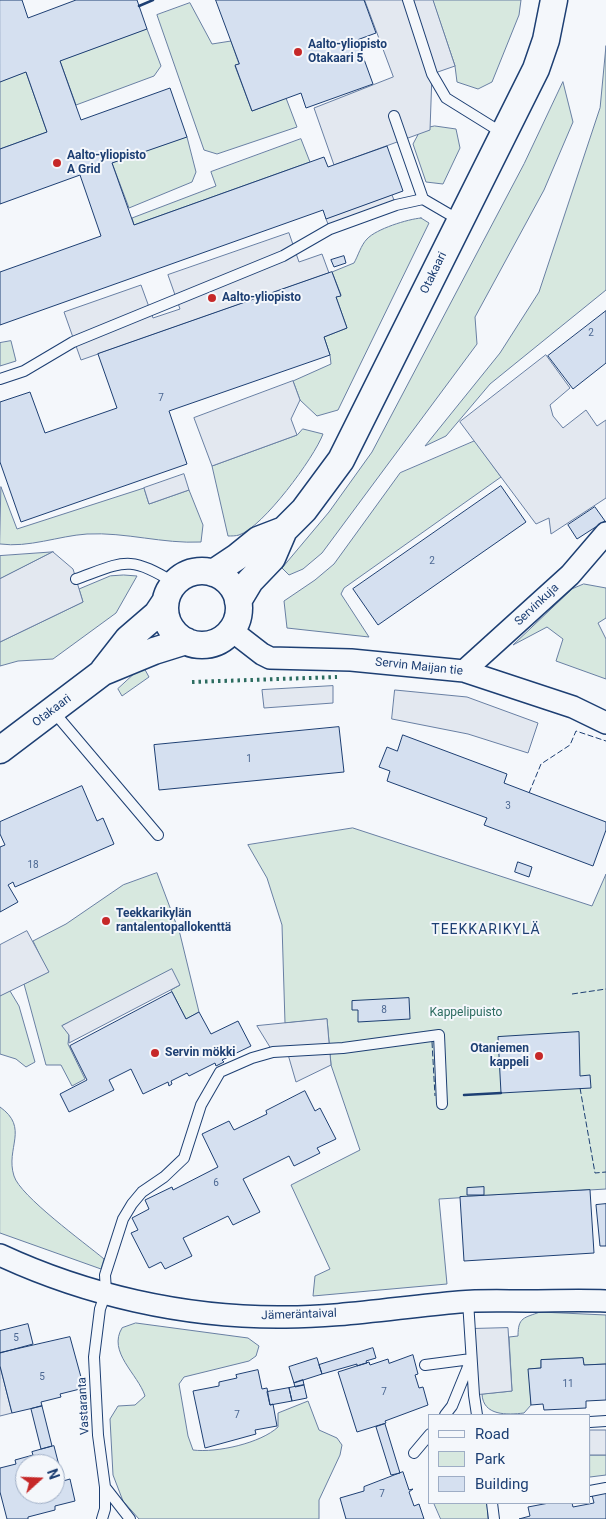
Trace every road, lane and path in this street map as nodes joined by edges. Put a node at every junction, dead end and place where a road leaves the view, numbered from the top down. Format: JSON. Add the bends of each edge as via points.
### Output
{"nodes":[{"id":1,"x":408,"y":0,"type":"edge"},
{"id":2,"x":554,"y":0,"type":"edge"},
{"id":3,"x":394,"y":116,"type":"dead end"},
{"id":4,"x":505,"y":135,"type":"junction"},
{"id":5,"x":424,"y":199,"type":"junction"},
{"id":6,"x":460,"y":220,"type":"junction"},
{"id":7,"x":0,"y":379,"type":"edge"},
{"id":8,"x":284,"y":530,"type":"junction"},
{"id":9,"x":606,"y":533,"type":"edge"},
{"id":10,"x":213,"y":573,"type":"junction"},
{"id":11,"x":76,"y":579,"type":"dead end"},
{"id":12,"x":170,"y":592,"type":"junction"},
{"id":13,"x":238,"y":601,"type":"junction"},
{"id":14,"x":231,"y":630,"type":"junction"},
{"id":15,"x":186,"y":641,"type":"junction"},
{"id":16,"x":464,"y":671,"type":"junction"},
{"id":17,"x":103,"y":672,"type":"junction"},
{"id":18,"x":52,"y":710,"type":"junction"},
{"id":19,"x":606,"y":723,"type":"edge"},
{"id":20,"x":0,"y":750,"type":"edge"},
{"id":21,"x":158,"y":835,"type":"dead end"},
{"id":22,"x":442,"y":1104,"type":"dead end"},
{"id":23,"x":0,"y":1255,"type":"edge"},
{"id":24,"x":106,"y":1292,"type":"junction"},
{"id":25,"x":468,"y":1301,"type":"junction"},
{"id":26,"x":606,"y":1301,"type":"edge"},
{"id":27,"x":471,"y":1359,"type":"junction"},
{"id":28,"x":425,"y":1365,"type":"dead end"},
{"id":29,"x":445,"y":1414,"type":"edge"},
{"id":30,"x":477,"y":1414,"type":"edge"},
{"id":31,"x":606,"y":1421,"type":"edge"},
{"id":32,"x":591,"y":1422,"type":"edge"},
{"id":33,"x":428,"y":1436,"type":"edge"},
{"id":34,"x":414,"y":1453,"type":"dead end"},
{"id":35,"x":105,"y":1487,"type":"junction"},
{"id":36,"x":606,"y":1488,"type":"edge"},
{"id":37,"x":591,"y":1490,"type":"edge"},
{"id":38,"x":492,"y":1504,"type":"edge"},
{"id":39,"x":102,"y":1519,"type":"edge"},
{"id":40,"x":130,"y":1519,"type":"edge"},
{"id":41,"x":494,"y":1519,"type":"edge"}],
"edges":[{"from":1,"to":4,"type":"lane","via":[[432,74],[446,98]]},
{"from":2,"to":4,"type":"street","name":"Otakaari","via":[[536,69]]},
{"from":3,"to":5,"type":"lane"},
{"from":4,"to":6,"type":"street","name":"Otakaari"},
{"from":5,"to":6,"type":"lane"},
{"from":5,"to":7,"type":"lane","via":[[396,204],[330,229],[283,256],[73,342],[24,371]]},
{"from":6,"to":8,"type":"street","name":"Otakaari","via":[[341,460],[304,510]]},
{"from":8,"to":10,"type":"street","name":"Otakaari","via":[[258,540]]},
{"from":8,"to":13,"type":"street","name":"Otakaari","via":[[272,558],[250,581]]},
{"from":9,"to":16,"type":"street","name":"Servinkuja","via":[[570,575]]},
{"from":10,"to":12,"type":"street","via":[[193,572]]},
{"from":10,"to":13,"type":"street","via":[[232,586]]},
{"from":11,"to":12,"type":"lane","via":[[133,563],[148,568]]},
{"from":12,"to":15,"type":"street","via":[[170,626]]},
{"from":12,"to":17,"type":"street","name":"Otakaari","via":[[157,614],[128,639]]},
{"from":13,"to":14,"type":"street","via":[[238,618]]},
{"from":14,"to":15,"type":"street","via":[[219,641],[208,644]]},
{"from":14,"to":16,"type":"street","name":"Servin Maijan tie","via":[[262,654],[281,660],[351,660]]},
{"from":15,"to":17,"type":"street","name":"Otakaari"},
{"from":16,"to":19,"type":"street","name":"Servin Maijan tie","via":[[573,707]]},
{"from":17,"to":18,"type":"street","name":"Otakaari"},
{"from":18,"to":20,"type":"street","name":"Otakaari"},
{"from":18,"to":21,"type":"lane"},
{"from":22,"to":24,"type":"lane","name":"Vastaranta","via":[[439,1035],[343,1048],[273,1052],[220,1072],[201,1105],[184,1158],[142,1192],[124,1219],[105,1275]]},
{"from":23,"to":24,"type":"street","name":"Jämeräntaival"},
{"from":24,"to":25,"type":"street","name":"Jämeräntaival","via":[[163,1308],[279,1317]]},
{"from":24,"to":35,"type":"lane","name":"Vastaranta","via":[[100,1309],[94,1357],[98,1435]]},
{"from":25,"to":26,"type":"street","name":"Jämeräntaival"},
{"from":25,"to":27,"type":"lane"},
{"from":27,"to":28,"type":"lane"},
{"from":27,"to":29,"type":"lane","via":[[452,1406]]},
{"from":27,"to":30,"type":"lane"},
{"from":31,"to":32,"type":"lane"},
{"from":33,"to":34,"type":"lane"},
{"from":35,"to":39,"type":"lane","name":"Vastaranta"},
{"from":35,"to":40,"type":"lane"},
{"from":36,"to":37,"type":"lane"},
{"from":38,"to":41,"type":"lane"}]}
